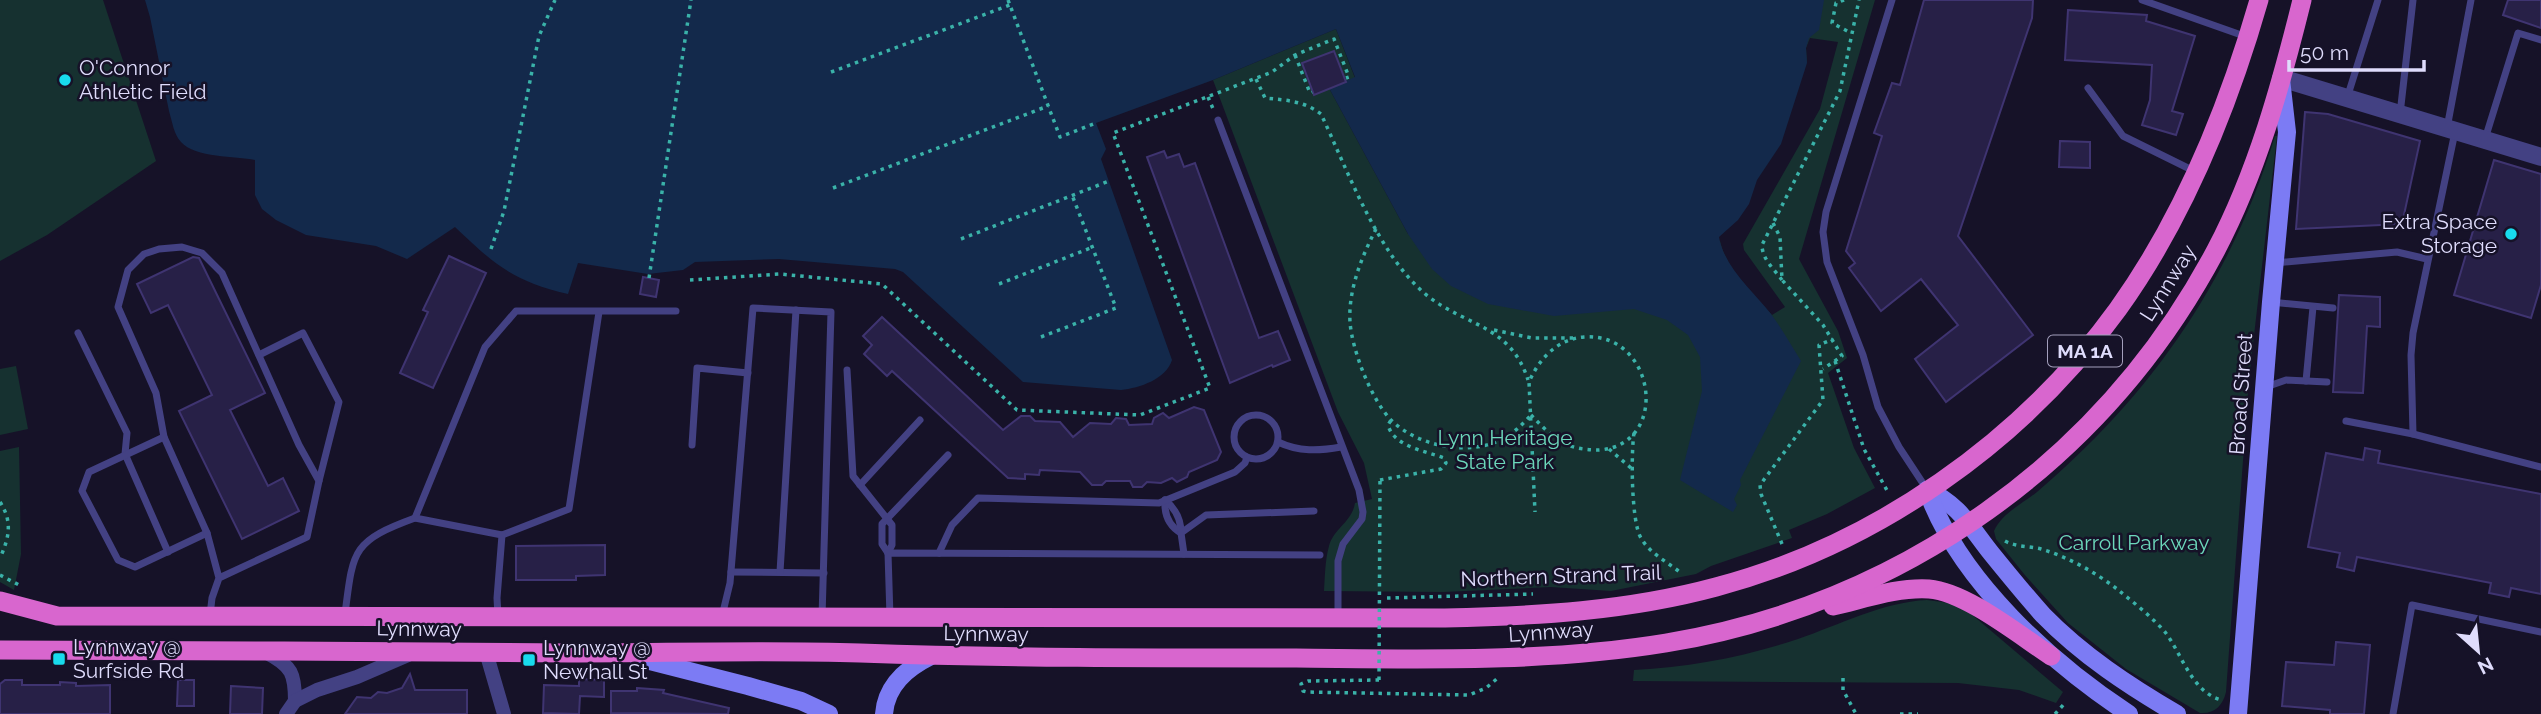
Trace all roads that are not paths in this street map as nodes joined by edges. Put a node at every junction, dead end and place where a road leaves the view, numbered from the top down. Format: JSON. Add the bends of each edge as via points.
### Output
{"nodes":[{"id":1,"x":1892,"y":0,"type":"edge"},
{"id":2,"x":2141,"y":0,"type":"edge"},
{"id":3,"x":2259,"y":0,"type":"edge"},
{"id":4,"x":2302,"y":0,"type":"edge"},
{"id":5,"x":2378,"y":0,"type":"edge"},
{"id":6,"x":2413,"y":0,"type":"edge"},
{"id":7,"x":2471,"y":0,"type":"edge"},
{"id":8,"x":2248,"y":37,"type":"junction"},
{"id":9,"x":2541,"y":40,"type":"edge"},
{"id":10,"x":2281,"y":78,"type":"junction"},
{"id":11,"x":2088,"y":88,"type":"dead end"},
{"id":12,"x":2347,"y":98,"type":"junction"},
{"id":13,"x":2400,"y":114,"type":"junction"},
{"id":14,"x":1218,"y":120,"type":"dead end"},
{"id":15,"x":2451,"y":130,"type":"junction"},
{"id":16,"x":2485,"y":140,"type":"junction"},
{"id":17,"x":2541,"y":157,"type":"edge"},
{"id":18,"x":2197,"y":172,"type":"junction"},
{"id":19,"x":2427,"y":259,"type":"junction"},
{"id":20,"x":2274,"y":263,"type":"junction"},
{"id":21,"x":2270,"y":302,"type":"junction"},
{"id":22,"x":2313,"y":307,"type":"junction"},
{"id":23,"x":2333,"y":308,"type":"dead end"},
{"id":24,"x":796,"y":310,"type":"junction"},
{"id":25,"x":676,"y":311,"type":"dead end"},
{"id":26,"x":599,"y":312,"type":"junction"},
{"id":27,"x":78,"y":333,"type":"dead end"},
{"id":28,"x":259,"y":355,"type":"junction"},
{"id":29,"x":847,"y":370,"type":"dead end"},
{"id":30,"x":748,"y":373,"type":"junction"},
{"id":31,"x":2306,"y":381,"type":"junction"},
{"id":32,"x":2327,"y":382,"type":"dead end"},
{"id":33,"x":2264,"y":389,"type":"junction"},
{"id":34,"x":920,"y":420,"type":"dead end"},
{"id":35,"x":2346,"y":421,"type":"dead end"},
{"id":36,"x":2413,"y":434,"type":"junction"},
{"id":37,"x":164,"y":438,"type":"junction"},
{"id":38,"x":1278,"y":442,"type":"junction"},
{"id":39,"x":692,"y":445,"type":"dead end"},
{"id":40,"x":1341,"y":447,"type":"junction"},
{"id":41,"x":125,"y":454,"type":"junction"},
{"id":42,"x":948,"y":455,"type":"dead end"},
{"id":43,"x":1247,"y":457,"type":"junction"},
{"id":44,"x":2541,"y":467,"type":"edge"},
{"id":45,"x":319,"y":481,"type":"junction"},
{"id":46,"x":860,"y":485,"type":"junction"},
{"id":47,"x":1927,"y":490,"type":"junction"},
{"id":48,"x":1165,"y":500,"type":"junction"},
{"id":49,"x":1314,"y":511,"type":"dead end"},
{"id":50,"x":415,"y":518,"type":"junction"},
{"id":51,"x":887,"y":519,"type":"junction"},
{"id":52,"x":1970,"y":523,"type":"junction"},
{"id":53,"x":207,"y":533,"type":"junction"},
{"id":54,"x":1181,"y":533,"type":"junction"},
{"id":55,"x":502,"y":535,"type":"junction"},
{"id":56,"x":1949,"y":537,"type":"junction"},
{"id":57,"x":168,"y":552,"type":"junction"},
{"id":58,"x":888,"y":553,"type":"junction"},
{"id":59,"x":939,"y":553,"type":"junction"},
{"id":60,"x":1184,"y":554,"type":"junction"},
{"id":61,"x":1320,"y":555,"type":"dead end"},
{"id":62,"x":731,"y":572,"type":"junction"},
{"id":63,"x":780,"y":572,"type":"junction"},
{"id":64,"x":824,"y":573,"type":"junction"},
{"id":65,"x":219,"y":578,"type":"junction"},
{"id":66,"x":0,"y":601,"type":"edge"},
{"id":67,"x":210,"y":616,"type":"junction"},
{"id":68,"x":345,"y":616,"type":"junction"},
{"id":69,"x":499,"y":617,"type":"junction"},
{"id":70,"x":721,"y":617,"type":"junction"},
{"id":71,"x":822,"y":617,"type":"junction"},
{"id":72,"x":890,"y":617,"type":"junction"},
{"id":73,"x":1338,"y":618,"type":"junction"},
{"id":74,"x":1747,"y":625,"type":"junction"},
{"id":75,"x":2541,"y":632,"type":"edge"},
{"id":76,"x":0,"y":650,"type":"edge"},
{"id":77,"x":261,"y":650,"type":"junction"},
{"id":78,"x":416,"y":652,"type":"junction"},
{"id":79,"x":486,"y":652,"type":"junction"},
{"id":80,"x":605,"y":653,"type":"junction"},
{"id":81,"x":931,"y":656,"type":"junction"},
{"id":82,"x":2051,"y":656,"type":"junction"},
{"id":83,"x":295,"y":701,"type":"junction"},
{"id":84,"x":286,"y":714,"type":"edge"},
{"id":85,"x":504,"y":714,"type":"edge"},
{"id":86,"x":829,"y":714,"type":"edge"},
{"id":87,"x":884,"y":714,"type":"edge"},
{"id":88,"x":2129,"y":714,"type":"edge"},
{"id":89,"x":2177,"y":714,"type":"edge"},
{"id":90,"x":2238,"y":714,"type":"edge"},
{"id":91,"x":2393,"y":714,"type":"edge"}],
"edges":[{"from":1,"to":47,"type":"lane","via":[[1826,212],[1823,243],[1882,417]]},
{"from":2,"to":8,"type":"lane"},
{"from":3,"to":8,"type":"highway","name":"Lynnway","number":"MA 1A"},
{"from":4,"to":10,"type":"highway","name":"Lynnway"},
{"from":5,"to":12,"type":"lane"},
{"from":6,"to":13,"type":"lane"},
{"from":7,"to":15,"type":"lane"},
{"from":8,"to":18,"type":"highway","name":"Lynnway","number":"MA 1A"},
{"from":9,"to":16,"type":"lane","via":[[2518,33]]},
{"from":10,"to":12,"type":"street"},
{"from":10,"to":20,"type":"main road","name":"Broad Street","via":[[2287,132]]},
{"from":10,"to":52,"type":"highway","name":"Lynnway","via":[[2231,219],[2164,334],[2077,437]]},
{"from":11,"to":18,"type":"lane","via":[[2123,136]]},
{"from":12,"to":13,"type":"street"},
{"from":13,"to":15,"type":"street"},
{"from":14,"to":40,"type":"lane"},
{"from":15,"to":16,"type":"street"},
{"from":15,"to":19,"type":"lane"},
{"from":16,"to":17,"type":"street"},
{"from":18,"to":47,"type":"highway","name":"Lynnway","number":"MA 1A","via":[[2154,254],[2079,359],[2016,422]]},
{"from":19,"to":20,"type":"lane","via":[[2397,252]]},
{"from":19,"to":36,"type":"lane","via":[[2411,355]]},
{"from":20,"to":21,"type":"main road","name":"Broad Street"},
{"from":21,"to":22,"type":"lane"},
{"from":21,"to":33,"type":"main road","name":"Broad Street"},
{"from":22,"to":23,"type":"lane"},
{"from":22,"to":31,"type":"lane"},
{"from":24,"to":30,"type":"lane","via":[[753,308]]},
{"from":24,"to":63,"type":"lane"},
{"from":24,"to":64,"type":"lane","via":[[831,312]]},
{"from":25,"to":26,"type":"lane"},
{"from":26,"to":50,"type":"lane","via":[[516,311],[485,347]]},
{"from":26,"to":55,"type":"lane","via":[[569,509]]},
{"from":27,"to":41,"type":"lane","via":[[127,433]]},
{"from":28,"to":37,"type":"lane","via":[[222,273],[202,253],[182,247],[144,254],[128,270],[118,307],[156,393]]},
{"from":28,"to":45,"type":"lane"},
{"from":28,"to":45,"type":"lane","via":[[303,333],[339,402]]},
{"from":29,"to":46,"type":"lane","via":[[850,463]]},
{"from":30,"to":39,"type":"lane","via":[[697,368]]},
{"from":30,"to":62,"type":"lane"},
{"from":31,"to":32,"type":"lane"},
{"from":31,"to":33,"type":"lane","via":[[2286,380]]},
{"from":33,"to":90,"type":"main road","name":"Broad Street"},
{"from":34,"to":46,"type":"lane"},
{"from":35,"to":36,"type":"lane"},
{"from":36,"to":44,"type":"lane"},
{"from":37,"to":41,"type":"lane"},
{"from":37,"to":53,"type":"lane"},
{"from":38,"to":40,"type":"lane","via":[[1300,450]]},
{"from":38,"to":43,"type":"lane","via":[[1262,458]]},
{"from":38,"to":43,"type":"lane","via":[[1272,421],[1258,415],[1244,419],[1235,439]]},
{"from":40,"to":73,"type":"lane","via":[[1363,512],[1338,561]]},
{"from":41,"to":57,"type":"lane"},
{"from":41,"to":57,"type":"lane","via":[[89,472],[82,491],[118,560],[135,567]]},
{"from":42,"to":51,"type":"lane"},
{"from":43,"to":48,"type":"lane","via":[[1234,472]]},
{"from":45,"to":65,"type":"lane","via":[[307,537]]},
{"from":46,"to":51,"type":"lane"},
{"from":47,"to":52,"type":"main road","via":[[1948,500]]},
{"from":47,"to":56,"type":"main road"},
{"from":47,"to":73,"type":"highway","name":"Lynnway","via":[[1812,553],[1749,578],[1684,595],[1548,614]]},
{"from":48,"to":54,"type":"lane","via":[[1164,511],[1172,528]]},
{"from":48,"to":59,"type":"lane","via":[[978,498],[952,525]]},
{"from":49,"to":54,"type":"lane","via":[[1206,514]]},
{"from":50,"to":55,"type":"lane"},
{"from":50,"to":68,"type":"lane","via":[[376,534],[357,551]]},
{"from":51,"to":58,"type":"lane","via":[[882,524],[882,544]]},
{"from":52,"to":56,"type":"highway","name":"Lynnway"},
{"from":52,"to":89,"type":"main road","via":[[1995,544],[2032,602],[2063,634],[2115,675]]},
{"from":53,"to":57,"type":"lane"},
{"from":53,"to":65,"type":"lane"},
{"from":54,"to":60,"type":"lane"},
{"from":55,"to":69,"type":"lane"},
{"from":56,"to":74,"type":"highway","name":"Lynnway","via":[[1857,586]]},
{"from":56,"to":82,"type":"main road","via":[[2014,619]]},
{"from":58,"to":59,"type":"lane"},
{"from":58,"to":72,"type":"lane"},
{"from":59,"to":60,"type":"lane"},
{"from":60,"to":61,"type":"lane"},
{"from":62,"to":63,"type":"lane"},
{"from":62,"to":70,"type":"lane"},
{"from":63,"to":64,"type":"lane"},
{"from":64,"to":71,"type":"lane"},
{"from":65,"to":67,"type":"lane"},
{"from":66,"to":67,"type":"highway","name":"Lynnway","via":[[57,616]]},
{"from":67,"to":68,"type":"highway","name":"Lynnway"},
{"from":68,"to":69,"type":"highway","name":"Lynnway"},
{"from":69,"to":70,"type":"highway","name":"Lynnway"},
{"from":70,"to":71,"type":"highway","name":"Lynnway"},
{"from":71,"to":72,"type":"highway","name":"Lynnway"},
{"from":72,"to":73,"type":"highway","name":"Lynnway"},
{"from":74,"to":81,"type":"highway","name":"Lynnway","via":[[1673,642],[1542,657]]},
{"from":74,"to":82,"type":"highway","via":[[1905,590],[1928,589],[1967,602]]},
{"from":75,"to":91,"type":"lane","via":[[2412,605]]},
{"from":76,"to":77,"type":"highway","name":"Lynnway"},
{"from":77,"to":78,"type":"highway","name":"Lynnway"},
{"from":77,"to":83,"type":"street","via":[[289,668]]},
{"from":78,"to":79,"type":"highway","name":"Lynnway"},
{"from":78,"to":83,"type":"street"},
{"from":79,"to":80,"type":"highway","name":"Lynnway"},
{"from":79,"to":85,"type":"street"},
{"from":80,"to":81,"type":"highway","name":"Lynnway"},
{"from":80,"to":86,"type":"main road","via":[[746,685]]},
{"from":81,"to":87,"type":"main road","via":[[902,675],[887,696]]},
{"from":82,"to":88,"type":"main road"},
{"from":83,"to":84,"type":"street"}]}
